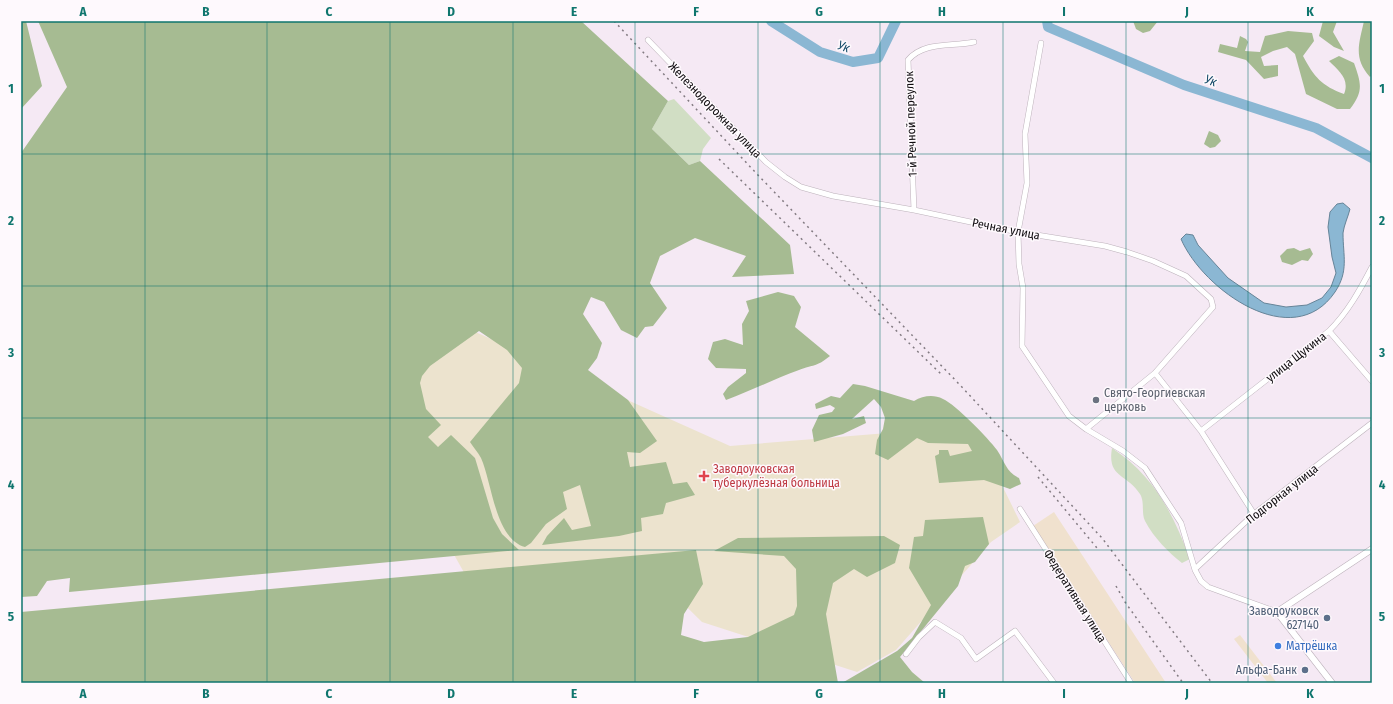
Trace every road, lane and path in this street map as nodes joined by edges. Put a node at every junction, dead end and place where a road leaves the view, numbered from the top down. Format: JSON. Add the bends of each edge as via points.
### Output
{"nodes":[{"id":1,"x":648,"y":40,"type":"dead end"},
{"id":2,"x":974,"y":42,"type":"dead end"},
{"id":3,"x":1041,"y":43,"type":"dead end"},
{"id":4,"x":784,"y":177,"type":"joint"},
{"id":5,"x":914,"y":210,"type":"junction"},
{"id":6,"x":1018,"y":232,"type":"junction"},
{"id":7,"x":1372,"y":267,"type":"edge"},
{"id":8,"x":1329,"y":331,"type":"junction"},
{"id":9,"x":1155,"y":373,"type":"junction"},
{"id":10,"x":1372,"y":381,"type":"edge"},
{"id":11,"x":1372,"y":423,"type":"edge"},
{"id":12,"x":1086,"y":429,"type":"junction"},
{"id":13,"x":1201,"y":431,"type":"junction"},
{"id":14,"x":1020,"y":509,"type":"dead end"},
{"id":15,"x":1254,"y":514,"type":"junction"},
{"id":16,"x":1372,"y":549,"type":"edge"},
{"id":17,"x":1195,"y":569,"type":"junction"},
{"id":18,"x":1277,"y":612,"type":"junction"},
{"id":19,"x":906,"y":654,"type":"dead end"},
{"id":20,"x":1054,"y":683,"type":"edge"},
{"id":21,"x":1131,"y":683,"type":"edge"},
{"id":22,"x":1332,"y":683,"type":"edge"}],
"edges":[{"from":1,"to":4,"type":"street","name":"Железнодорожная улица","via":[[766,162]]},
{"from":2,"to":5,"type":"street","name":"1-й Речной переулок","via":[[942,45],[919,51],[908,60]]},
{"from":3,"to":6,"type":"street","via":[[1025,134],[1027,184]]},
{"from":4,"to":5,"type":"street","name":"Речная улица","via":[[801,187],[833,196]]},
{"from":5,"to":6,"type":"street","name":"Речная улица"},
{"from":6,"to":9,"type":"street","name":"Речная улица","via":[[1104,246],[1153,261],[1186,276],[1210,299],[1213,307]]},
{"from":6,"to":12,"type":"street","via":[[1023,288],[1022,346],[1069,416]]},
{"from":7,"to":8,"type":"street","name":"улица Щукина","via":[[1344,316]]},
{"from":8,"to":10,"type":"street"},
{"from":8,"to":13,"type":"street","name":"улица Щукина"},
{"from":9,"to":12,"type":"street"},
{"from":9,"to":13,"type":"street"},
{"from":11,"to":15,"type":"street","name":"Подгорная улица"},
{"from":12,"to":17,"type":"street","via":[[1146,468],[1181,523]]},
{"from":13,"to":15,"type":"street"},
{"from":14,"to":21,"type":"street","name":"Федеративная улица"},
{"from":15,"to":17,"type":"street","name":"Подгорная улица"},
{"from":16,"to":18,"type":"street"},
{"from":17,"to":18,"type":"street","via":[[1201,581],[1208,587]]},
{"from":18,"to":22,"type":"street"},
{"from":19,"to":20,"type":"street","via":[[935,622],[961,638],[976,659],[1015,631]]}]}
